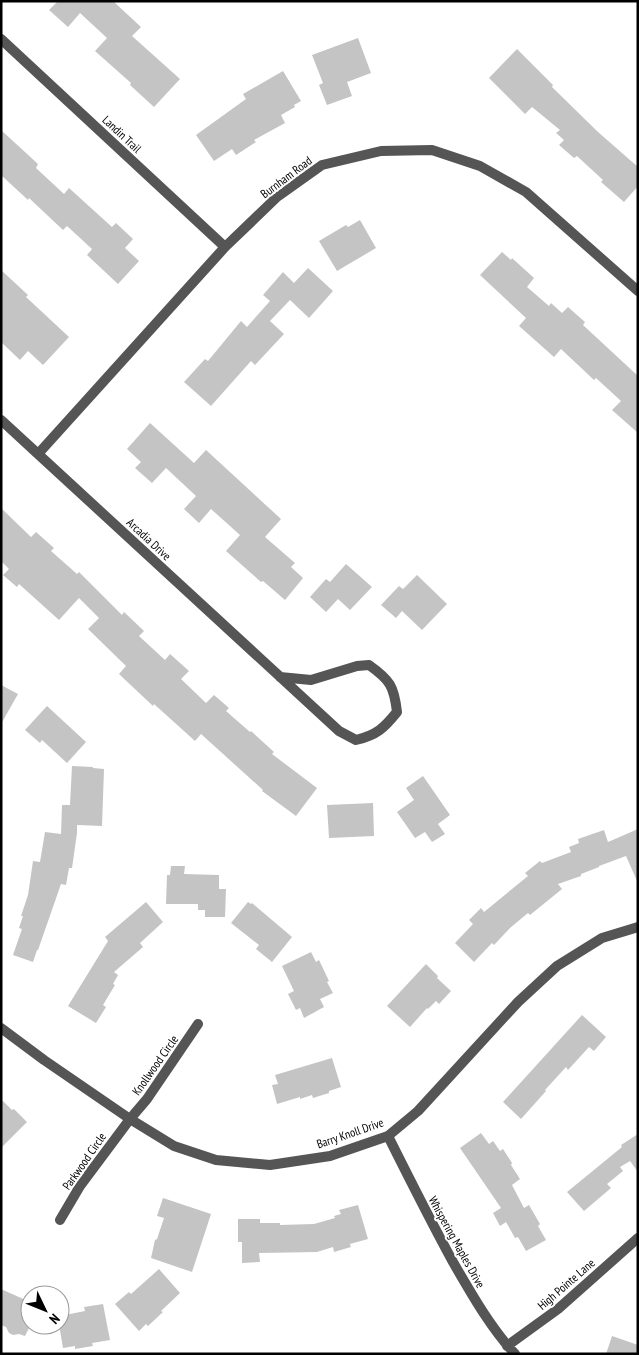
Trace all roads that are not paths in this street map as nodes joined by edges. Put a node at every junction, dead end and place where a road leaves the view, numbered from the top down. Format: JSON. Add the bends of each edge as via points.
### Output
{"nodes":[{"id":1,"x":1,"y":39,"type":"edge"},
{"id":2,"x":225,"y":247,"type":"junction"},
{"id":3,"x":638,"y":291,"type":"edge"},
{"id":4,"x":1,"y":420,"type":"edge"},
{"id":5,"x":38,"y":454,"type":"junction"},
{"id":6,"x":280,"y":677,"type":"junction"},
{"id":7,"x":638,"y":927,"type":"edge"},
{"id":8,"x":198,"y":1024,"type":"dead end"},
{"id":9,"x":1,"y":1028,"type":"edge"},
{"id":10,"x":130,"y":1119,"type":"junction"},
{"id":11,"x":388,"y":1136,"type":"junction"},
{"id":12,"x":60,"y":1220,"type":"dead end"},
{"id":13,"x":638,"y":1238,"type":"edge"},
{"id":14,"x":507,"y":1346,"type":"junction"},
{"id":15,"x":515,"y":1354,"type":"edge"}],
"edges":[{"from":1,"to":2,"type":"street","name":"Landin Trail"},
{"from":2,"to":3,"type":"street","name":"Burnham Road","via":[[277,197],[322,165],[380,150],[432,150],[480,166],[526,192]]},
{"from":2,"to":5,"type":"street","name":"Burnham Road"},
{"from":4,"to":5,"type":"street","name":"Arcadia Drive"},
{"from":5,"to":6,"type":"street","name":"Arcadia Drive"},
{"from":6,"to":6,"type":"street","name":"Arcadia Drive","via":[[339,731],[356,740],[372,736],[397,712],[390,683],[369,665],[310,680]]},
{"from":7,"to":11,"type":"street","name":"Barry Knoll Drive","via":[[602,938],[557,966],[518,1002],[418,1111]]},
{"from":8,"to":10,"type":"street","name":"Knollwood Circle"},
{"from":9,"to":10,"type":"street","name":"Barry Knoll Drive"},
{"from":10,"to":11,"type":"street","name":"Barry Knoll Drive","via":[[174,1146],[216,1160],[270,1165],[330,1156]]},
{"from":10,"to":12,"type":"street","name":"Parkwood Circle","via":[[80,1186]]},
{"from":11,"to":14,"type":"street","name":"Whispering Maples Drive","via":[[470,1293]]},
{"from":13,"to":14,"type":"street","name":"High Pointe Lane","via":[[558,1310]]},
{"from":14,"to":15,"type":"street","name":"Whispering Maples Drive"}]}
